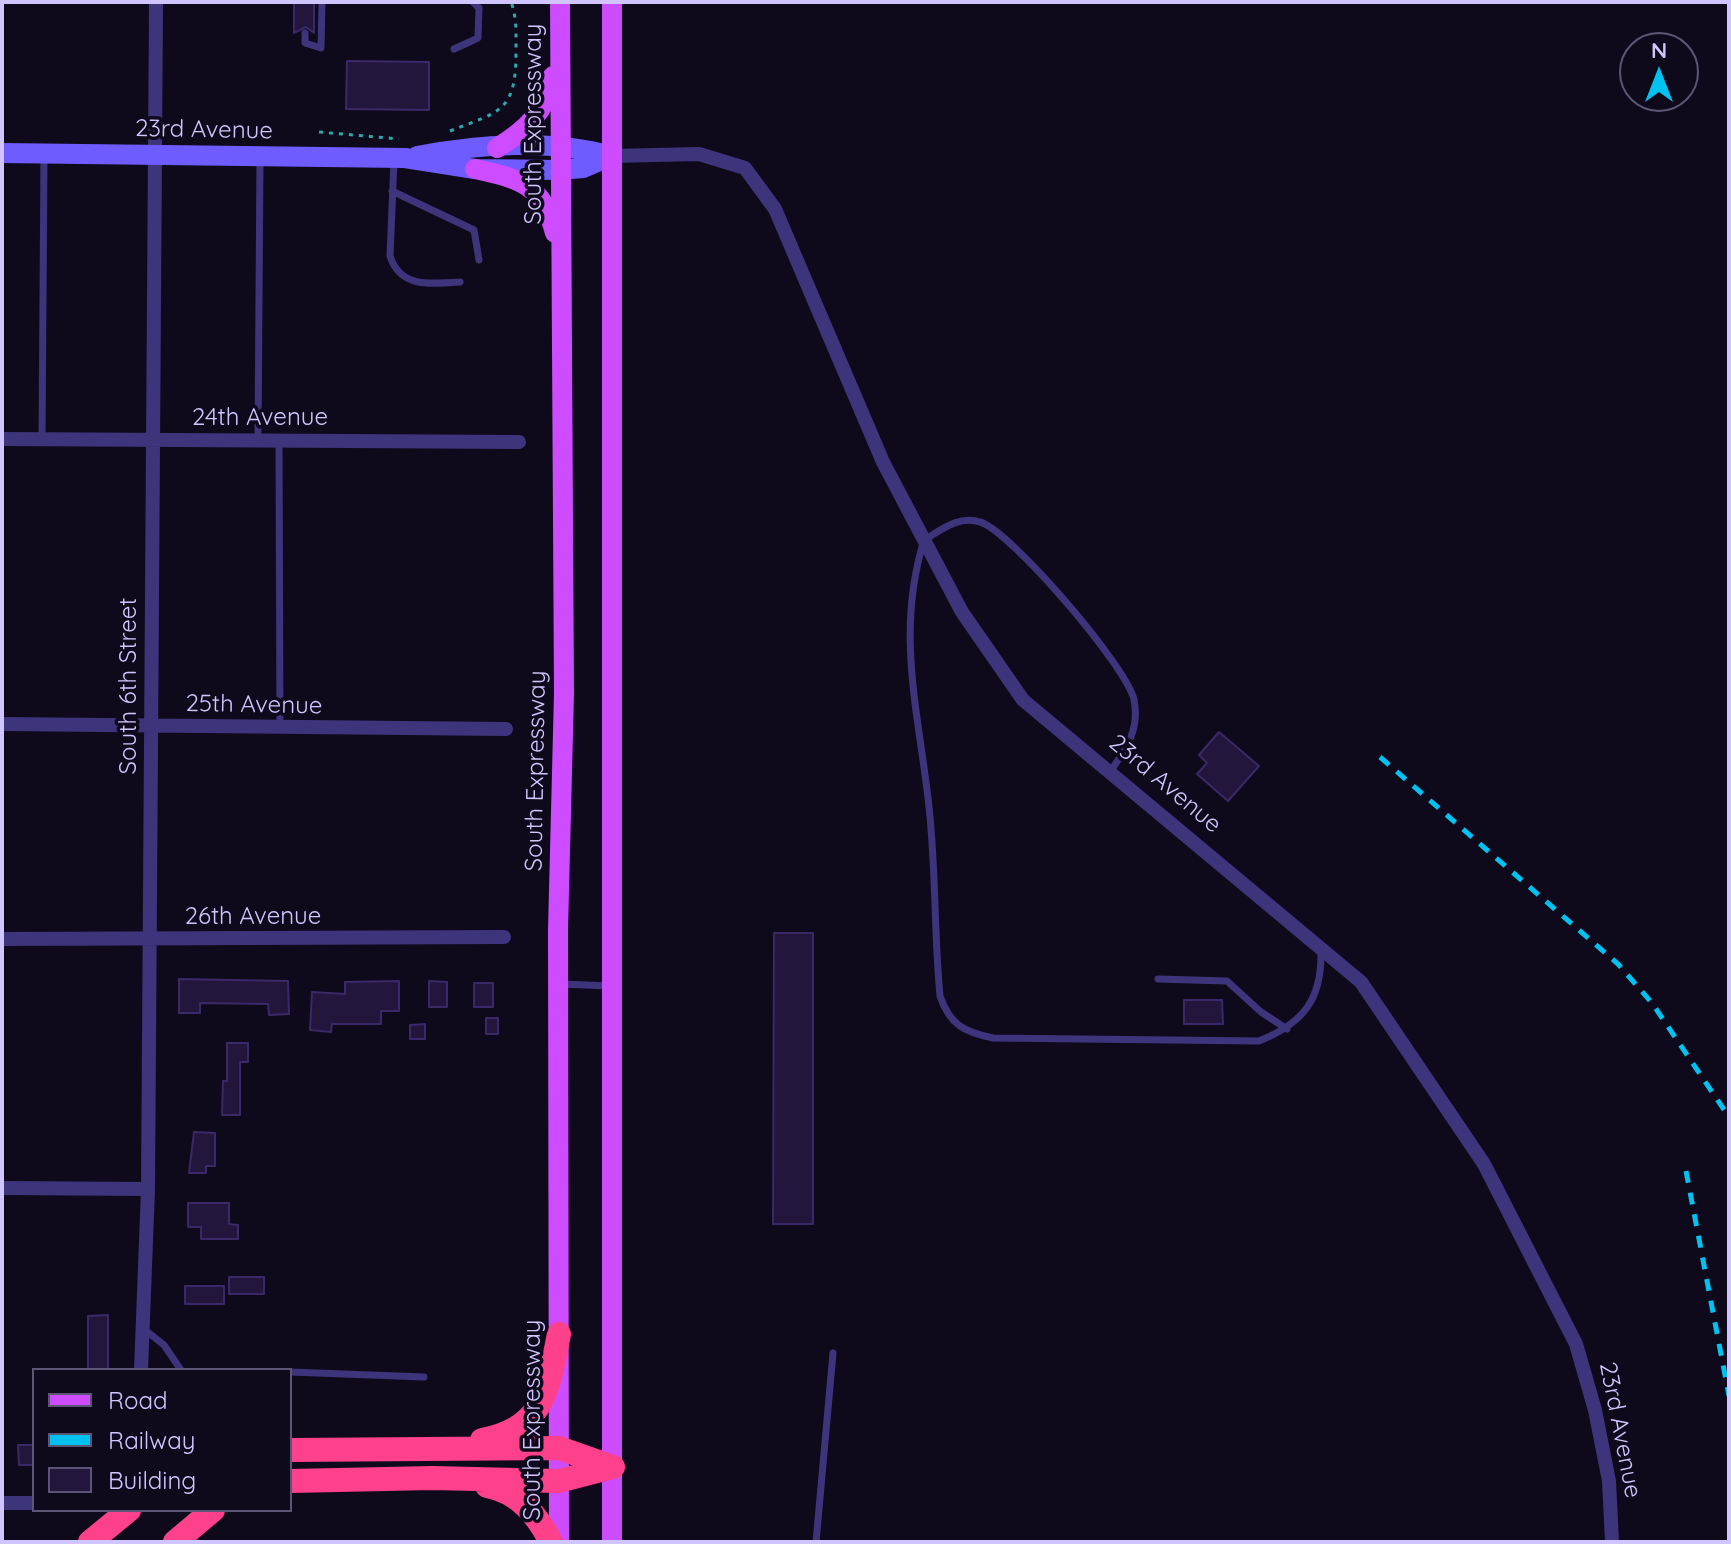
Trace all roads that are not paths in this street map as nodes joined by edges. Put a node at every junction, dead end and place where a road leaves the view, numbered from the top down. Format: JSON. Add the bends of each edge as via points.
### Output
{"nodes":[{"id":1,"x":156,"y":2,"type":"edge"},
{"id":2,"x":322,"y":2,"type":"edge"},
{"id":3,"x":473,"y":2,"type":"edge"},
{"id":4,"x":560,"y":2,"type":"edge"},
{"id":5,"x":612,"y":2,"type":"edge"},
{"id":6,"x":305,"y":33,"type":"dead end"},
{"id":7,"x":560,"y":41,"type":"junction"},
{"id":8,"x":454,"y":49,"type":"dead end"},
{"id":9,"x":559,"y":147,"type":"junction"},
{"id":10,"x":497,"y":148,"type":"junction"},
{"id":11,"x":402,"y":152,"type":"junction"},
{"id":12,"x":2,"y":153,"type":"edge"},
{"id":13,"x":44,"y":154,"type":"junction"},
{"id":14,"x":155,"y":155,"type":"junction"},
{"id":15,"x":260,"y":156,"type":"junction"},
{"id":16,"x":611,"y":156,"type":"junction"},
{"id":17,"x":475,"y":169,"type":"junction"},
{"id":18,"x":559,"y":170,"type":"junction"},
{"id":19,"x":392,"y":191,"type":"junction"},
{"id":20,"x":560,"y":254,"type":"junction"},
{"id":21,"x":479,"y":260,"type":"dead end"},
{"id":22,"x":460,"y":282,"type":"dead end"},
{"id":23,"x":2,"y":439,"type":"edge"},
{"id":24,"x":42,"y":439,"type":"junction"},
{"id":25,"x":152,"y":440,"type":"junction"},
{"id":26,"x":258,"y":440,"type":"junction"},
{"id":27,"x":279,"y":440,"type":"junction"},
{"id":28,"x":519,"y":442,"type":"dead end"},
{"id":29,"x":924,"y":540,"type":"junction"},
{"id":30,"x":2,"y":724,"type":"edge"},
{"id":31,"x":150,"y":726,"type":"junction"},
{"id":32,"x":280,"y":727,"type":"junction"},
{"id":33,"x":506,"y":729,"type":"dead end"},
{"id":34,"x":1110,"y":772,"type":"junction"},
{"id":35,"x":504,"y":937,"type":"dead end"},
{"id":36,"x":2,"y":939,"type":"edge"},
{"id":37,"x":149,"y":940,"type":"junction"},
{"id":38,"x":1321,"y":949,"type":"junction"},
{"id":39,"x":1158,"y":979,"type":"dead end"},
{"id":40,"x":558,"y":984,"type":"junction"},
{"id":41,"x":614,"y":986,"type":"junction"},
{"id":42,"x":1287,"y":1029,"type":"junction"},
{"id":43,"x":2,"y":1188,"type":"edge"},
{"id":44,"x":148,"y":1189,"type":"junction"},
{"id":45,"x":143,"y":1329,"type":"junction"},
{"id":46,"x":559,"y":1334,"type":"junction"},
{"id":47,"x":833,"y":1353,"type":"dead end"},
{"id":48,"x":141,"y":1368,"type":"edge"},
{"id":49,"x":180,"y":1368,"type":"edge"},
{"id":50,"x":292,"y":1372,"type":"edge"},
{"id":51,"x":424,"y":1377,"type":"dead end"},
{"id":52,"x":559,"y":1448,"type":"junction"},
{"id":53,"x":420,"y":1449,"type":"junction"},
{"id":54,"x":292,"y":1450,"type":"edge"},
{"id":55,"x":613,"y":1467,"type":"junction"},
{"id":56,"x":433,"y":1478,"type":"junction"},
{"id":57,"x":292,"y":1481,"type":"edge"},
{"id":58,"x":559,"y":1481,"type":"junction"},
{"id":59,"x":2,"y":1503,"type":"edge"},
{"id":60,"x":32,"y":1503,"type":"edge"},
{"id":61,"x":127,"y":1512,"type":"edge"},
{"id":62,"x":211,"y":1512,"type":"edge"},
{"id":63,"x":90,"y":1542,"type":"edge"},
{"id":64,"x":175,"y":1542,"type":"edge"},
{"id":65,"x":551,"y":1542,"type":"edge"},
{"id":66,"x":559,"y":1542,"type":"edge"},
{"id":67,"x":612,"y":1542,"type":"edge"},
{"id":68,"x":816,"y":1542,"type":"edge"},
{"id":69,"x":1612,"y":1542,"type":"edge"}],
"edges":[{"from":1,"to":14,"type":"street","name":"South 6th Street"},
{"from":2,"to":6,"type":"lane","via":[[321,48],[305,43]]},
{"from":3,"to":8,"type":"lane","via":[[479,8],[478,38]]},
{"from":4,"to":7,"type":"main road","name":"South Expressway"},
{"from":5,"to":16,"type":"main road"},
{"from":7,"to":9,"type":"main road","name":"South Expressway"},
{"from":7,"to":10,"type":"main road","via":[[551,89],[541,110]]},
{"from":9,"to":10,"type":"main road","name":"23rd Avenue"},
{"from":9,"to":16,"type":"main road","name":"23rd Avenue"},
{"from":9,"to":18,"type":"main road","name":"South Expressway"},
{"from":10,"to":11,"type":"main road","name":"23rd Avenue"},
{"from":11,"to":15,"type":"main road","name":"23rd Avenue"},
{"from":11,"to":17,"type":"main road","name":"23rd Avenue"},
{"from":11,"to":19,"type":"lane"},
{"from":12,"to":13,"type":"main road","name":"23rd Avenue"},
{"from":13,"to":14,"type":"main road","name":"23rd Avenue"},
{"from":13,"to":24,"type":"lane"},
{"from":14,"to":15,"type":"main road","name":"23rd Avenue"},
{"from":14,"to":25,"type":"street","name":"South 6th Street"},
{"from":15,"to":26,"type":"lane"},
{"from":16,"to":18,"type":"main road","name":"23rd Avenue","via":[[583,168]]},
{"from":16,"to":29,"type":"street","name":"23rd Avenue","via":[[699,154],[745,168],[775,209],[857,405]]},
{"from":16,"to":41,"type":"main road"},
{"from":17,"to":18,"type":"main road","name":"23rd Avenue"},
{"from":17,"to":20,"type":"main road","via":[[520,180],[534,189],[551,220]]},
{"from":18,"to":20,"type":"main road","name":"South Expressway"},
{"from":19,"to":21,"type":"lane","via":[[474,230]]},
{"from":19,"to":22,"type":"lane","via":[[394,270],[416,282]]},
{"from":20,"to":40,"type":"main road","name":"South Expressway","via":[[564,693]]},
{"from":23,"to":24,"type":"street","name":"24th Avenue"},
{"from":24,"to":25,"type":"street","name":"24th Avenue"},
{"from":25,"to":26,"type":"street","name":"24th Avenue"},
{"from":25,"to":31,"type":"street","name":"South 6th Street"},
{"from":26,"to":27,"type":"street","name":"24th Avenue"},
{"from":27,"to":28,"type":"street","name":"24th Avenue"},
{"from":27,"to":32,"type":"lane"},
{"from":29,"to":34,"type":"street","name":"23rd Avenue","via":[[962,612],[1023,700]]},
{"from":29,"to":34,"type":"lane","via":[[954,523],[982,522],[1089,625],[1117,664],[1135,704],[1132,741]]},
{"from":29,"to":42,"type":"lane","via":[[908,618],[929,807],[940,996],[948,1018],[968,1032],[993,1038],[1259,1041]]},
{"from":30,"to":31,"type":"street","name":"25th Avenue"},
{"from":31,"to":32,"type":"street","name":"25th Avenue"},
{"from":31,"to":37,"type":"street","name":"South 6th Street"},
{"from":32,"to":33,"type":"street","name":"25th Avenue"},
{"from":34,"to":38,"type":"street","name":"23rd Avenue"},
{"from":35,"to":37,"type":"street","name":"26th Avenue"},
{"from":36,"to":37,"type":"street","name":"26th Avenue"},
{"from":37,"to":44,"type":"street","name":"South 6th Street"},
{"from":38,"to":42,"type":"lane","via":[[1318,989]]},
{"from":38,"to":69,"type":"street","name":"23rd Avenue","via":[[1361,982],[1484,1164],[1576,1344],[1609,1481]]},
{"from":39,"to":42,"type":"lane","via":[[1227,981]]},
{"from":40,"to":41,"type":"lane"},
{"from":40,"to":46,"type":"main road","name":"South Expressway"},
{"from":41,"to":55,"type":"main road"},
{"from":43,"to":44,"type":"street"},
{"from":44,"to":45,"type":"street","name":"South 6th Street"},
{"from":45,"to":48,"type":"street","name":"South 6th Street"},
{"from":45,"to":49,"type":"lane","via":[[164,1345]]},
{"from":46,"to":52,"type":"main road","name":"South Expressway"},
{"from":46,"to":53,"type":"highway","via":[[548,1388],[524,1425],[486,1440]]},
{"from":47,"to":68,"type":"lane"},
{"from":50,"to":51,"type":"lane"},
{"from":52,"to":53,"type":"highway"},
{"from":52,"to":55,"type":"highway"},
{"from":52,"to":58,"type":"main road","name":"South Expressway"},
{"from":53,"to":54,"type":"highway"},
{"from":55,"to":58,"type":"highway"},
{"from":55,"to":67,"type":"main road"},
{"from":56,"to":57,"type":"highway"},
{"from":56,"to":58,"type":"highway"},
{"from":56,"to":65,"type":"highway","via":[[495,1488],[517,1498],[538,1517]]},
{"from":58,"to":66,"type":"main road","name":"South Expressway"},
{"from":59,"to":60,"type":"street"},
{"from":61,"to":63,"type":"highway"},
{"from":62,"to":64,"type":"highway"}]}
